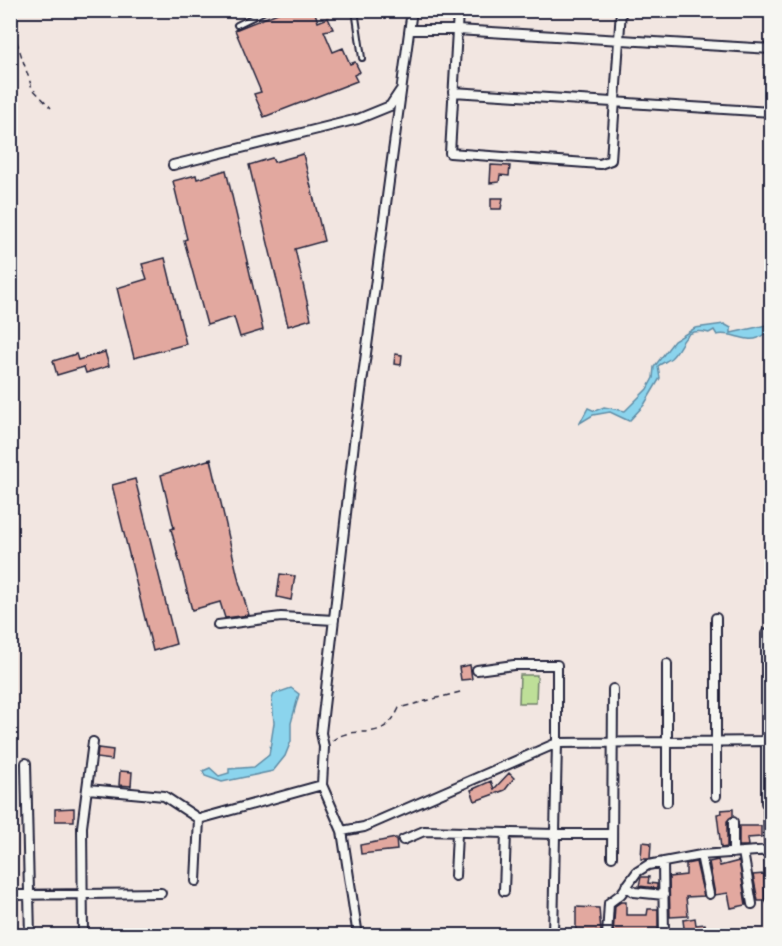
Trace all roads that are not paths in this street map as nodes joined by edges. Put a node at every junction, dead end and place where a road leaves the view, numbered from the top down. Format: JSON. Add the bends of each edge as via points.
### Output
{"nodes":[{"id":1,"x":267,"y":10,"type":"edge"},
{"id":2,"x":355,"y":10,"type":"edge"},
{"id":3,"x":412,"y":10,"type":"edge"},
{"id":4,"x":458,"y":10,"type":"edge"},
{"id":5,"x":621,"y":10,"type":"edge"},
{"id":6,"x":237,"y":25,"type":"dead end"},
{"id":7,"x":410,"y":30,"type":"junction"},
{"id":8,"x":457,"y":30,"type":"junction"},
{"id":9,"x":619,"y":38,"type":"junction"},
{"id":10,"x":771,"y":49,"type":"edge"},
{"id":11,"x":362,"y":58,"type":"dead end"},
{"id":12,"x":401,"y":90,"type":"junction"},
{"id":13,"x":453,"y":92,"type":"junction"},
{"id":14,"x":615,"y":103,"type":"junction"},
{"id":15,"x":771,"y":112,"type":"edge"},
{"id":16,"x":173,"y":165,"type":"dead end"},
{"id":17,"x":717,"y":618,"type":"dead end"},
{"id":18,"x":334,"y":620,"type":"junction"},
{"id":19,"x":219,"y":625,"type":"dead end"},
{"id":20,"x":766,"y":634,"type":"dead end"},
{"id":21,"x":667,"y":664,"type":"dead end"},
{"id":22,"x":477,"y":670,"type":"dead end"},
{"id":23,"x":613,"y":689,"type":"dead end"},
{"id":24,"x":667,"y":741,"type":"junction"},
{"id":25,"x":769,"y":741,"type":"edge"},
{"id":26,"x":93,"y":742,"type":"dead end"},
{"id":27,"x":613,"y":742,"type":"junction"},
{"id":28,"x":717,"y":742,"type":"junction"},
{"id":29,"x":557,"y":743,"type":"junction"},
{"id":30,"x":26,"y":764,"type":"dead end"},
{"id":31,"x":322,"y":785,"type":"junction"},
{"id":32,"x":88,"y":789,"type":"junction"},
{"id":33,"x":716,"y":796,"type":"dead end"},
{"id":34,"x":667,"y":802,"type":"dead end"},
{"id":35,"x":199,"y":819,"type":"junction"},
{"id":36,"x":733,"y":822,"type":"dead end"},
{"id":37,"x":342,"y":831,"type":"junction"},
{"id":38,"x":457,"y":833,"type":"junction"},
{"id":39,"x":506,"y":833,"type":"junction"},
{"id":40,"x":555,"y":834,"type":"junction"},
{"id":41,"x":612,"y":834,"type":"junction"},
{"id":42,"x":403,"y":840,"type":"dead end"},
{"id":43,"x":770,"y":850,"type":"edge"},
{"id":44,"x":743,"y":852,"type":"junction"},
{"id":45,"x":733,"y":853,"type":"junction"},
{"id":46,"x":701,"y":855,"type":"junction"},
{"id":47,"x":612,"y":857,"type":"dead end"},
{"id":48,"x":663,"y":862,"type":"junction"},
{"id":49,"x":455,"y":876,"type":"dead end"},
{"id":50,"x":196,"y":881,"type":"dead end"},
{"id":51,"x":627,"y":886,"type":"junction"},
{"id":52,"x":504,"y":891,"type":"dead end"},
{"id":53,"x":161,"y":893,"type":"dead end"},
{"id":54,"x":30,"y":894,"type":"junction"},
{"id":55,"x":82,"y":894,"type":"junction"},
{"id":56,"x":709,"y":894,"type":"dead end"},
{"id":57,"x":10,"y":895,"type":"edge"},
{"id":58,"x":664,"y":896,"type":"junction"},
{"id":59,"x":771,"y":900,"type":"edge"},
{"id":60,"x":752,"y":904,"type":"dead end"},
{"id":61,"x":30,"y":936,"type":"edge"},
{"id":62,"x":83,"y":936,"type":"edge"},
{"id":63,"x":358,"y":936,"type":"edge"},
{"id":64,"x":554,"y":936,"type":"edge"},
{"id":65,"x":607,"y":936,"type":"edge"},
{"id":66,"x":664,"y":936,"type":"edge"}],
"edges":[{"from":1,"to":6,"type":"lane"},
{"from":2,"to":11,"type":"lane"},
{"from":3,"to":7,"type":"street"},
{"from":4,"to":8,"type":"street"},
{"from":5,"to":9,"type":"street"},
{"from":7,"to":8,"type":"street"},
{"from":7,"to":12,"type":"street"},
{"from":8,"to":9,"type":"street"},
{"from":8,"to":13,"type":"street"},
{"from":9,"to":10,"type":"street"},
{"from":9,"to":14,"type":"street"},
{"from":12,"to":16,"type":"street","via":[[390,106],[358,119]]},
{"from":12,"to":18,"type":"street"},
{"from":13,"to":14,"type":"street"},
{"from":13,"to":14,"type":"street","via":[[450,153],[600,164],[611,160]]},
{"from":14,"to":15,"type":"street"},
{"from":17,"to":28,"type":"street"},
{"from":18,"to":19,"type":"street","via":[[281,616]]},
{"from":18,"to":31,"type":"street","via":[[321,733]]},
{"from":20,"to":25,"type":"street"},
{"from":21,"to":24,"type":"street"},
{"from":22,"to":29,"type":"street","via":[[514,665],[557,666]]},
{"from":23,"to":27,"type":"street"},
{"from":24,"to":27,"type":"street"},
{"from":24,"to":28,"type":"street"},
{"from":24,"to":34,"type":"street"},
{"from":25,"to":28,"type":"street"},
{"from":25,"to":43,"type":"street"},
{"from":26,"to":32,"type":"street"},
{"from":27,"to":29,"type":"street"},
{"from":27,"to":41,"type":"street"},
{"from":28,"to":33,"type":"street"},
{"from":29,"to":37,"type":"street","via":[[364,827]]},
{"from":29,"to":40,"type":"street"},
{"from":30,"to":54,"type":"street"},
{"from":31,"to":35,"type":"street"},
{"from":31,"to":37,"type":"street"},
{"from":32,"to":35,"type":"street","via":[[164,796]]},
{"from":32,"to":55,"type":"street","via":[[82,827]]},
{"from":35,"to":50,"type":"street"},
{"from":36,"to":45,"type":"street"},
{"from":37,"to":63,"type":"street"},
{"from":38,"to":39,"type":"street"},
{"from":38,"to":42,"type":"street","via":[[424,831]]},
{"from":38,"to":49,"type":"street"},
{"from":39,"to":40,"type":"street"},
{"from":39,"to":52,"type":"street"},
{"from":40,"to":41,"type":"street"},
{"from":40,"to":64,"type":"street"},
{"from":41,"to":47,"type":"street"},
{"from":43,"to":44,"type":"street"},
{"from":43,"to":59,"type":"street"},
{"from":44,"to":45,"type":"street"},
{"from":44,"to":60,"type":"street"},
{"from":45,"to":46,"type":"street"},
{"from":46,"to":48,"type":"street"},
{"from":46,"to":56,"type":"street"},
{"from":48,"to":51,"type":"street","via":[[637,872]]},
{"from":48,"to":58,"type":"street"},
{"from":51,"to":58,"type":"street","via":[[634,892]]},
{"from":51,"to":65,"type":"street","via":[[609,903]]},
{"from":53,"to":55,"type":"street"},
{"from":54,"to":55,"type":"street"},
{"from":54,"to":57,"type":"street"},
{"from":54,"to":61,"type":"street"},
{"from":55,"to":62,"type":"street"},
{"from":58,"to":66,"type":"street"}]}
